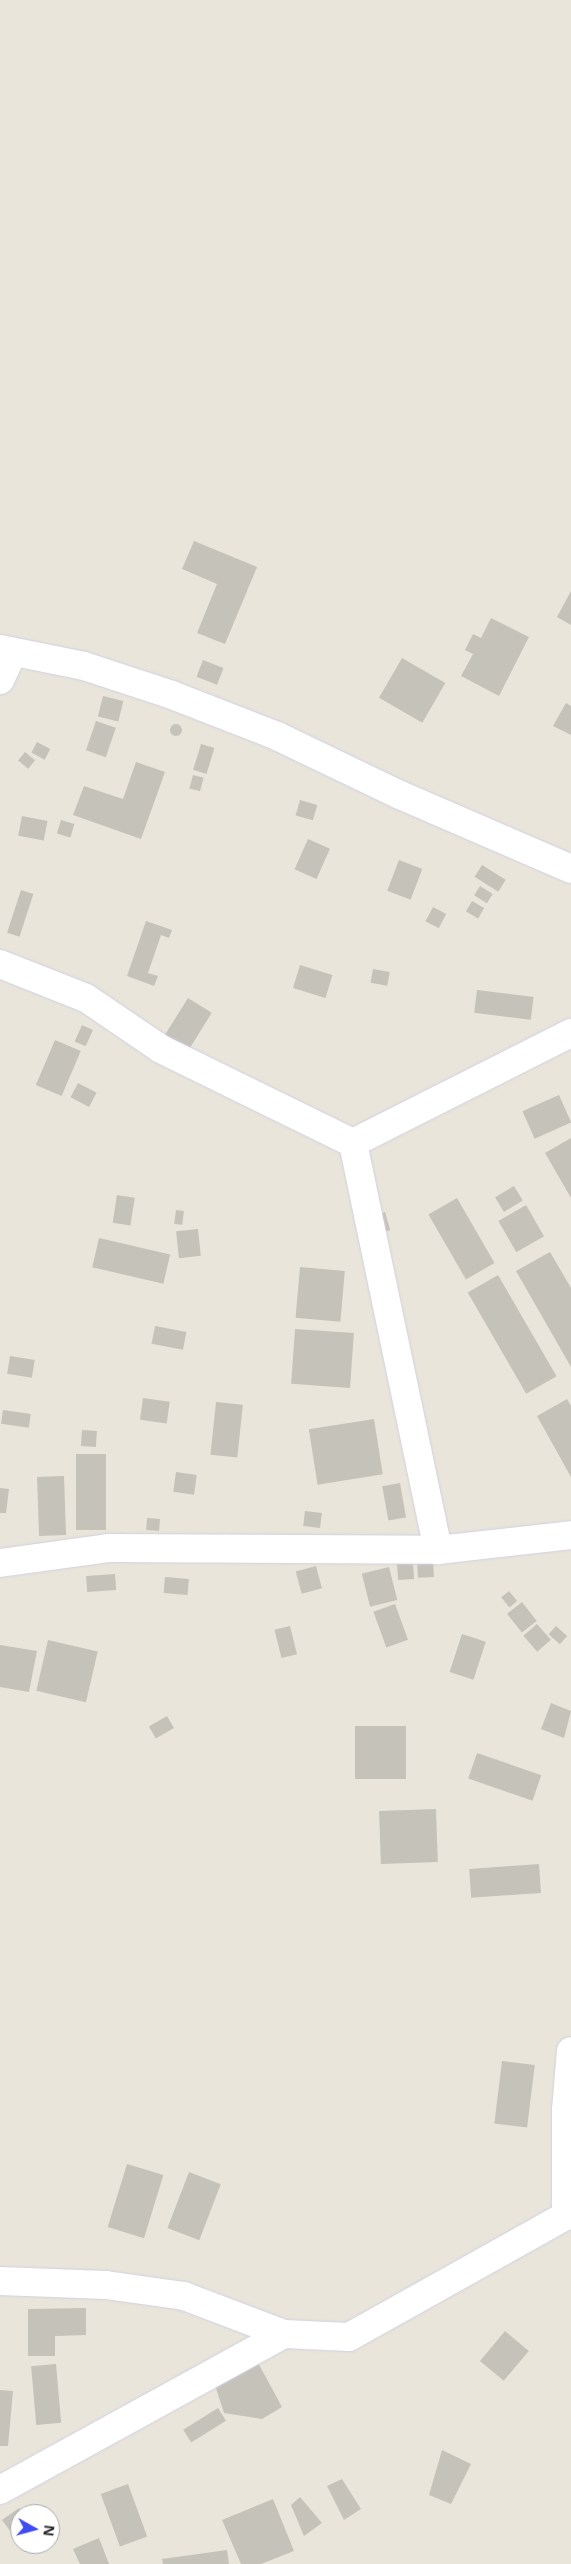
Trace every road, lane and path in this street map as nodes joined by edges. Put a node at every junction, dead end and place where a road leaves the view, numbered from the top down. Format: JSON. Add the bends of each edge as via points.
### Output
{"nodes":[{"id":1,"x":7,"y":651,"type":"edge"},
{"id":2,"x":0,"y":680,"type":"edge"},
{"id":3,"x":571,"y":869,"type":"edge"},
{"id":4,"x":0,"y":964,"type":"edge"},
{"id":5,"x":571,"y":1032,"type":"edge"},
{"id":6,"x":353,"y":1143,"type":"junction"},
{"id":7,"x":571,"y":1536,"type":"edge"},
{"id":8,"x":438,"y":1550,"type":"junction"},
{"id":9,"x":0,"y":1564,"type":"edge"},
{"id":10,"x":571,"y":2051,"type":"edge"},
{"id":11,"x":568,"y":2215,"type":"edge"},
{"id":12,"x":0,"y":2281,"type":"edge"},
{"id":13,"x":284,"y":2334,"type":"junction"},
{"id":14,"x":0,"y":2490,"type":"edge"}],
"edges":[{"from":1,"to":2,"type":"street"},
{"from":1,"to":3,"type":"street","via":[[84,666],[172,695],[277,736],[400,795]]},
{"from":4,"to":6,"type":"street","via":[[86,998],[169,1054]]},
{"from":5,"to":6,"type":"street"},
{"from":6,"to":8,"type":"street"},
{"from":7,"to":8,"type":"street"},
{"from":8,"to":9,"type":"street","via":[[108,1548]]},
{"from":10,"to":11,"type":"street","via":[[566,2110]]},
{"from":11,"to":13,"type":"street","via":[[349,2337]]},
{"from":12,"to":13,"type":"street","via":[[106,2285],[184,2296]]},
{"from":13,"to":14,"type":"street"}]}
